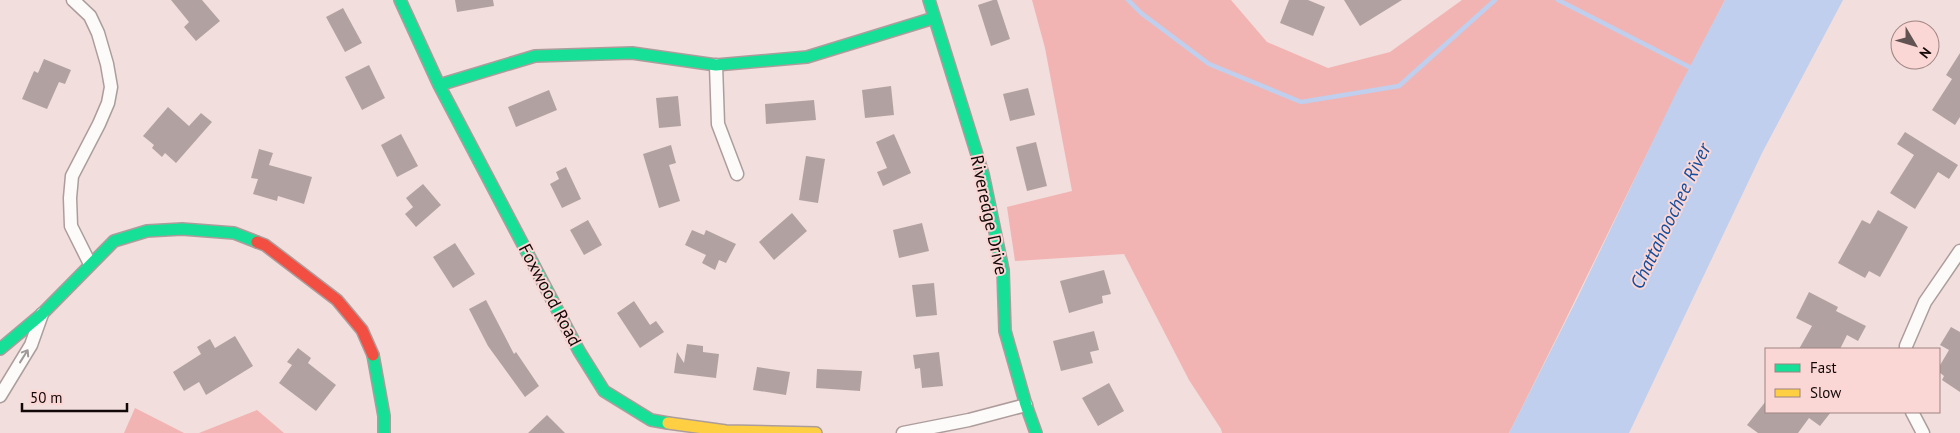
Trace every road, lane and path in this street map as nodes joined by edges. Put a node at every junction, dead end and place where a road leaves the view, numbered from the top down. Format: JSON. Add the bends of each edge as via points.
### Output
{"nodes":[{"id":1,"x":73,"y":0,"type":"edge"},
{"id":2,"x":400,"y":0,"type":"edge"},
{"id":3,"x":929,"y":0,"type":"edge"},
{"id":4,"x":934,"y":18,"type":"junction"},
{"id":5,"x":716,"y":65,"type":"junction"},
{"id":6,"x":439,"y":85,"type":"junction"},
{"id":7,"x":737,"y":174,"type":"dead end"},
{"id":8,"x":1960,"y":251,"type":"edge"},
{"id":9,"x":90,"y":264,"type":"junction"},
{"id":10,"x":42,"y":314,"type":"junction"},
{"id":11,"x":1906,"y":348,"type":"edge"},
{"id":12,"x":0,"y":349,"type":"edge"},
{"id":13,"x":0,"y":396,"type":"edge"},
{"id":14,"x":1026,"y":405,"type":"junction"},
{"id":15,"x":1913,"y":413,"type":"edge"},
{"id":16,"x":384,"y":433,"type":"edge"},
{"id":17,"x":816,"y":433,"type":"edge"},
{"id":18,"x":903,"y":433,"type":"edge"},
{"id":19,"x":1036,"y":433,"type":"edge"},
{"id":20,"x":1923,"y":433,"type":"edge"}],
"edges":[{"from":1,"to":9,"type":"street","via":[[90,16],[98,33],[111,87],[99,124],[72,176],[71,226]]},
{"from":2,"to":6,"type":"street","name":"Foxwood Road"},
{"from":3,"to":4,"type":"street","name":"Riveredge Drive"},
{"from":4,"to":5,"type":"street","via":[[807,57]]},
{"from":4,"to":14,"type":"street","name":"Riveredge Drive","via":[[983,174],[994,220],[1003,270],[1005,331]]},
{"from":5,"to":6,"type":"street","via":[[632,53],[535,56]]},
{"from":5,"to":7,"type":"street","via":[[718,124]]},
{"from":6,"to":17,"type":"street","name":"Foxwood Road","via":[[604,391],[650,420],[726,432]]},
{"from":8,"to":11,"type":"street","via":[[1925,302]]},
{"from":9,"to":10,"type":"street"},
{"from":9,"to":16,"type":"street","via":[[114,242],[147,231],[234,232],[264,245],[337,300],[362,330],[375,360]]},
{"from":10,"to":12,"type":"street"},
{"from":13,"to":10,"type":"street","one_way":true,"via":[[31,345]]},
{"from":14,"to":18,"type":"street"},
{"from":14,"to":19,"type":"street","name":"Riveredge Drive"},
{"from":15,"to":20,"type":"street"}]}
